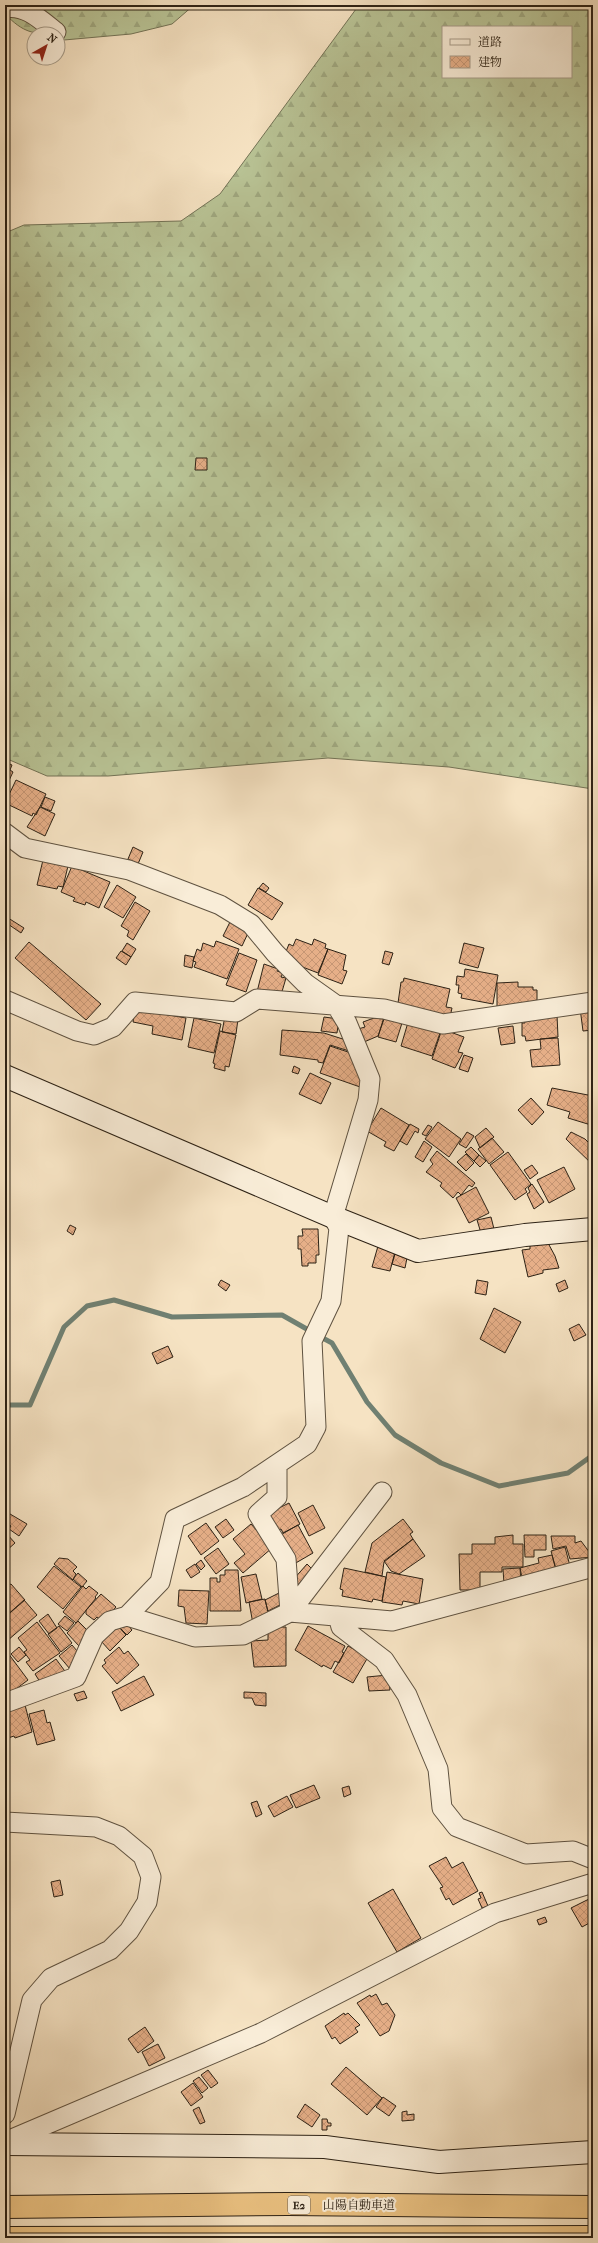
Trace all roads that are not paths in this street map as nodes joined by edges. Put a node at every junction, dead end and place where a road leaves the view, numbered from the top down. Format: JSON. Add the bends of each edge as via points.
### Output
{"nodes":[{"id":1,"x":5,"y":8,"type":"edge"},
{"id":2,"x":48,"y":26,"type":"edge"},
{"id":3,"x":5,"y":833,"type":"edge"},
{"id":4,"x":5,"y":1000,"type":"edge"},
{"id":5,"x":593,"y":1002,"type":"edge"},
{"id":6,"x":336,"y":1005,"type":"junction"},
{"id":7,"x":5,"y":1076,"type":"edge"},
{"id":8,"x":332,"y":1217,"type":"junction"},
{"id":9,"x":593,"y":1229,"type":"edge"},
{"id":10,"x":277,"y":1466,"type":"junction"},
{"id":11,"x":382,"y":1492,"type":"dead end"},
{"id":12,"x":593,"y":1567,"type":"edge"},
{"id":13,"x":290,"y":1612,"type":"junction"},
{"id":14,"x":127,"y":1616,"type":"junction"},
{"id":15,"x":338,"y":1616,"type":"junction"},
{"id":16,"x":5,"y":1703,"type":"edge"},
{"id":17,"x":5,"y":1822,"type":"edge"},
{"id":18,"x":593,"y":1858,"type":"edge"},
{"id":19,"x":593,"y":1884,"type":"edge"},
{"id":20,"x":5,"y":2114,"type":"edge"},
{"id":21,"x":5,"y":2143,"type":"edge"},
{"id":22,"x":593,"y":2152,"type":"edge"},
{"id":23,"x":593,"y":2206,"type":"edge"},
{"id":24,"x":5,"y":2207,"type":"edge"},
{"id":25,"x":5,"y":2238,"type":"edge"},
{"id":26,"x":593,"y":2238,"type":"edge"}],
"edges":[{"from":1,"to":2,"type":"street","via":[[15,6],[34,15]]},
{"from":3,"to":6,"type":"street","via":[[25,848],[129,870],[220,905],[251,924],[275,954],[305,983]]},
{"from":4,"to":6,"type":"street","via":[[94,1036],[113,1027],[134,1002],[236,1012],[256,999]]},
{"from":5,"to":6,"type":"street","via":[[443,1024],[384,1008]]},
{"from":6,"to":8,"type":"street","via":[[347,1023],[370,1079],[368,1100]]},
{"from":7,"to":8,"type":"street"},
{"from":8,"to":9,"type":"street","via":[[418,1251],[525,1235]]},
{"from":8,"to":10,"type":"street","via":[[339,1228],[331,1301],[312,1341],[316,1427],[307,1444]]},
{"from":10,"to":13,"type":"street","via":[[277,1497],[258,1514],[286,1559]]},
{"from":10,"to":14,"type":"street","via":[[243,1487],[175,1519],[160,1582]]},
{"from":11,"to":13,"type":"street"},
{"from":12,"to":15,"type":"street","via":[[392,1621]]},
{"from":13,"to":14,"type":"street","via":[[243,1635],[195,1637]]},
{"from":13,"to":15,"type":"street"},
{"from":14,"to":16,"type":"street","via":[[110,1621],[94,1636],[76,1677]]},
{"from":15,"to":18,"type":"street","via":[[340,1627],[384,1660],[407,1695],[438,1769],[442,1808],[457,1827],[526,1854],[573,1851]]},
{"from":17,"to":20,"type":"street","via":[[102,1829],[119,1836],[143,1856],[151,1877],[147,1902],[124,1936],[110,1950],[51,1978],[32,2000]]},
{"from":19,"to":21,"type":"street","via":[[495,1913],[260,2033]]},
{"from":21,"to":22,"type":"street","via":[[325,2147],[439,2162]]},
{"from":23,"to":24,"type":"highway","name":"山陽自動車道","number":"E2","via":[[280,2204]]},
{"from":25,"to":26,"type":"highway"}]}
